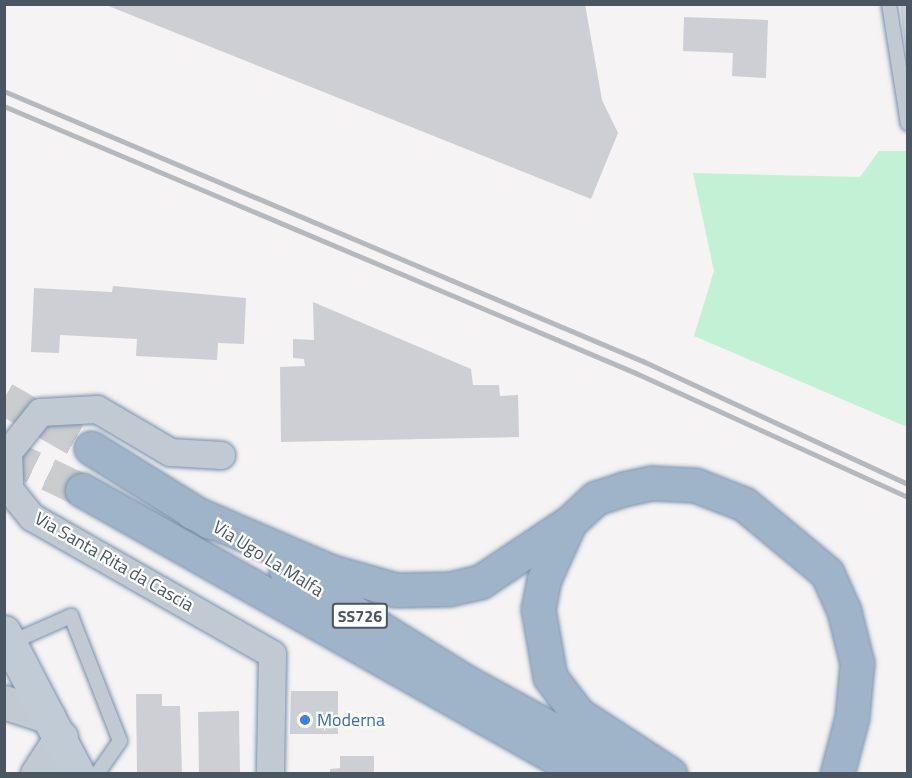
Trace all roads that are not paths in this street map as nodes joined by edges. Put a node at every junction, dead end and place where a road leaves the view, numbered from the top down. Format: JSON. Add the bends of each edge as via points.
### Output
{"nodes":[{"id":1,"x":889,"y":4,"type":"edge"},
{"id":2,"x":908,"y":124,"type":"edge"},
{"id":3,"x":91,"y":448,"type":"tunnel mouth"},
{"id":4,"x":221,"y":455,"type":"dead end"},
{"id":5,"x":82,"y":490,"type":"tunnel mouth"},
{"id":6,"x":192,"y":512,"type":"junction"},
{"id":7,"x":570,"y":522,"type":"junction"},
{"id":8,"x":7,"y":637,"type":"edge"},
{"id":9,"x":404,"y":673,"type":"junction"},
{"id":10,"x":4,"y":702,"type":"edge"},
{"id":11,"x":55,"y":727,"type":"junction"},
{"id":12,"x":37,"y":774,"type":"edge"},
{"id":13,"x":78,"y":774,"type":"edge"},
{"id":14,"x":97,"y":774,"type":"edge"},
{"id":15,"x":270,"y":774,"type":"edge"},
{"id":16,"x":546,"y":774,"type":"edge"},
{"id":17,"x":585,"y":774,"type":"edge"},
{"id":18,"x":634,"y":774,"type":"edge"},
{"id":19,"x":670,"y":774,"type":"edge"},
{"id":20,"x":837,"y":774,"type":"edge"}],
"edges":[{"from":1,"to":2,"type":"lane"},
{"from":3,"to":6,"type":"highway","name":"Via Ugo La Malfa","number":"SS726"},
{"from":4,"to":15,"type":"street","name":"Via Santa Rita da Cascia","via":[[170,452],[97,409],[40,412],[8,452],[9,489],[32,517],[272,654]]},
{"from":5,"to":9,"type":"highway","name":"Via Ugo La Malfa","number":"SS726"},
{"from":6,"to":7,"type":"highway","via":[[332,572],[396,590],[449,589],[480,582]]},
{"from":6,"to":18,"type":"highway","name":"Via Ugo La Malfa","number":"SS726","via":[[466,682]]},
{"from":7,"to":19,"type":"highway","via":[[544,579],[538,609],[550,677],[578,714]]},
{"from":7,"to":20,"type":"highway","via":[[596,498],[623,489],[652,483],[695,484],[744,504],[827,573],[857,663],[852,717]]},
{"from":8,"to":11,"type":"main road"},
{"from":8,"to":14,"type":"lane","via":[[71,616],[120,741]]},
{"from":9,"to":16,"type":"highway"},
{"from":9,"to":17,"type":"highway","name":"Via Ugo La Malfa","number":"SS726"},
{"from":10,"to":11,"type":"street"},
{"from":11,"to":12,"type":"street"},
{"from":11,"to":13,"type":"main road"}]}
